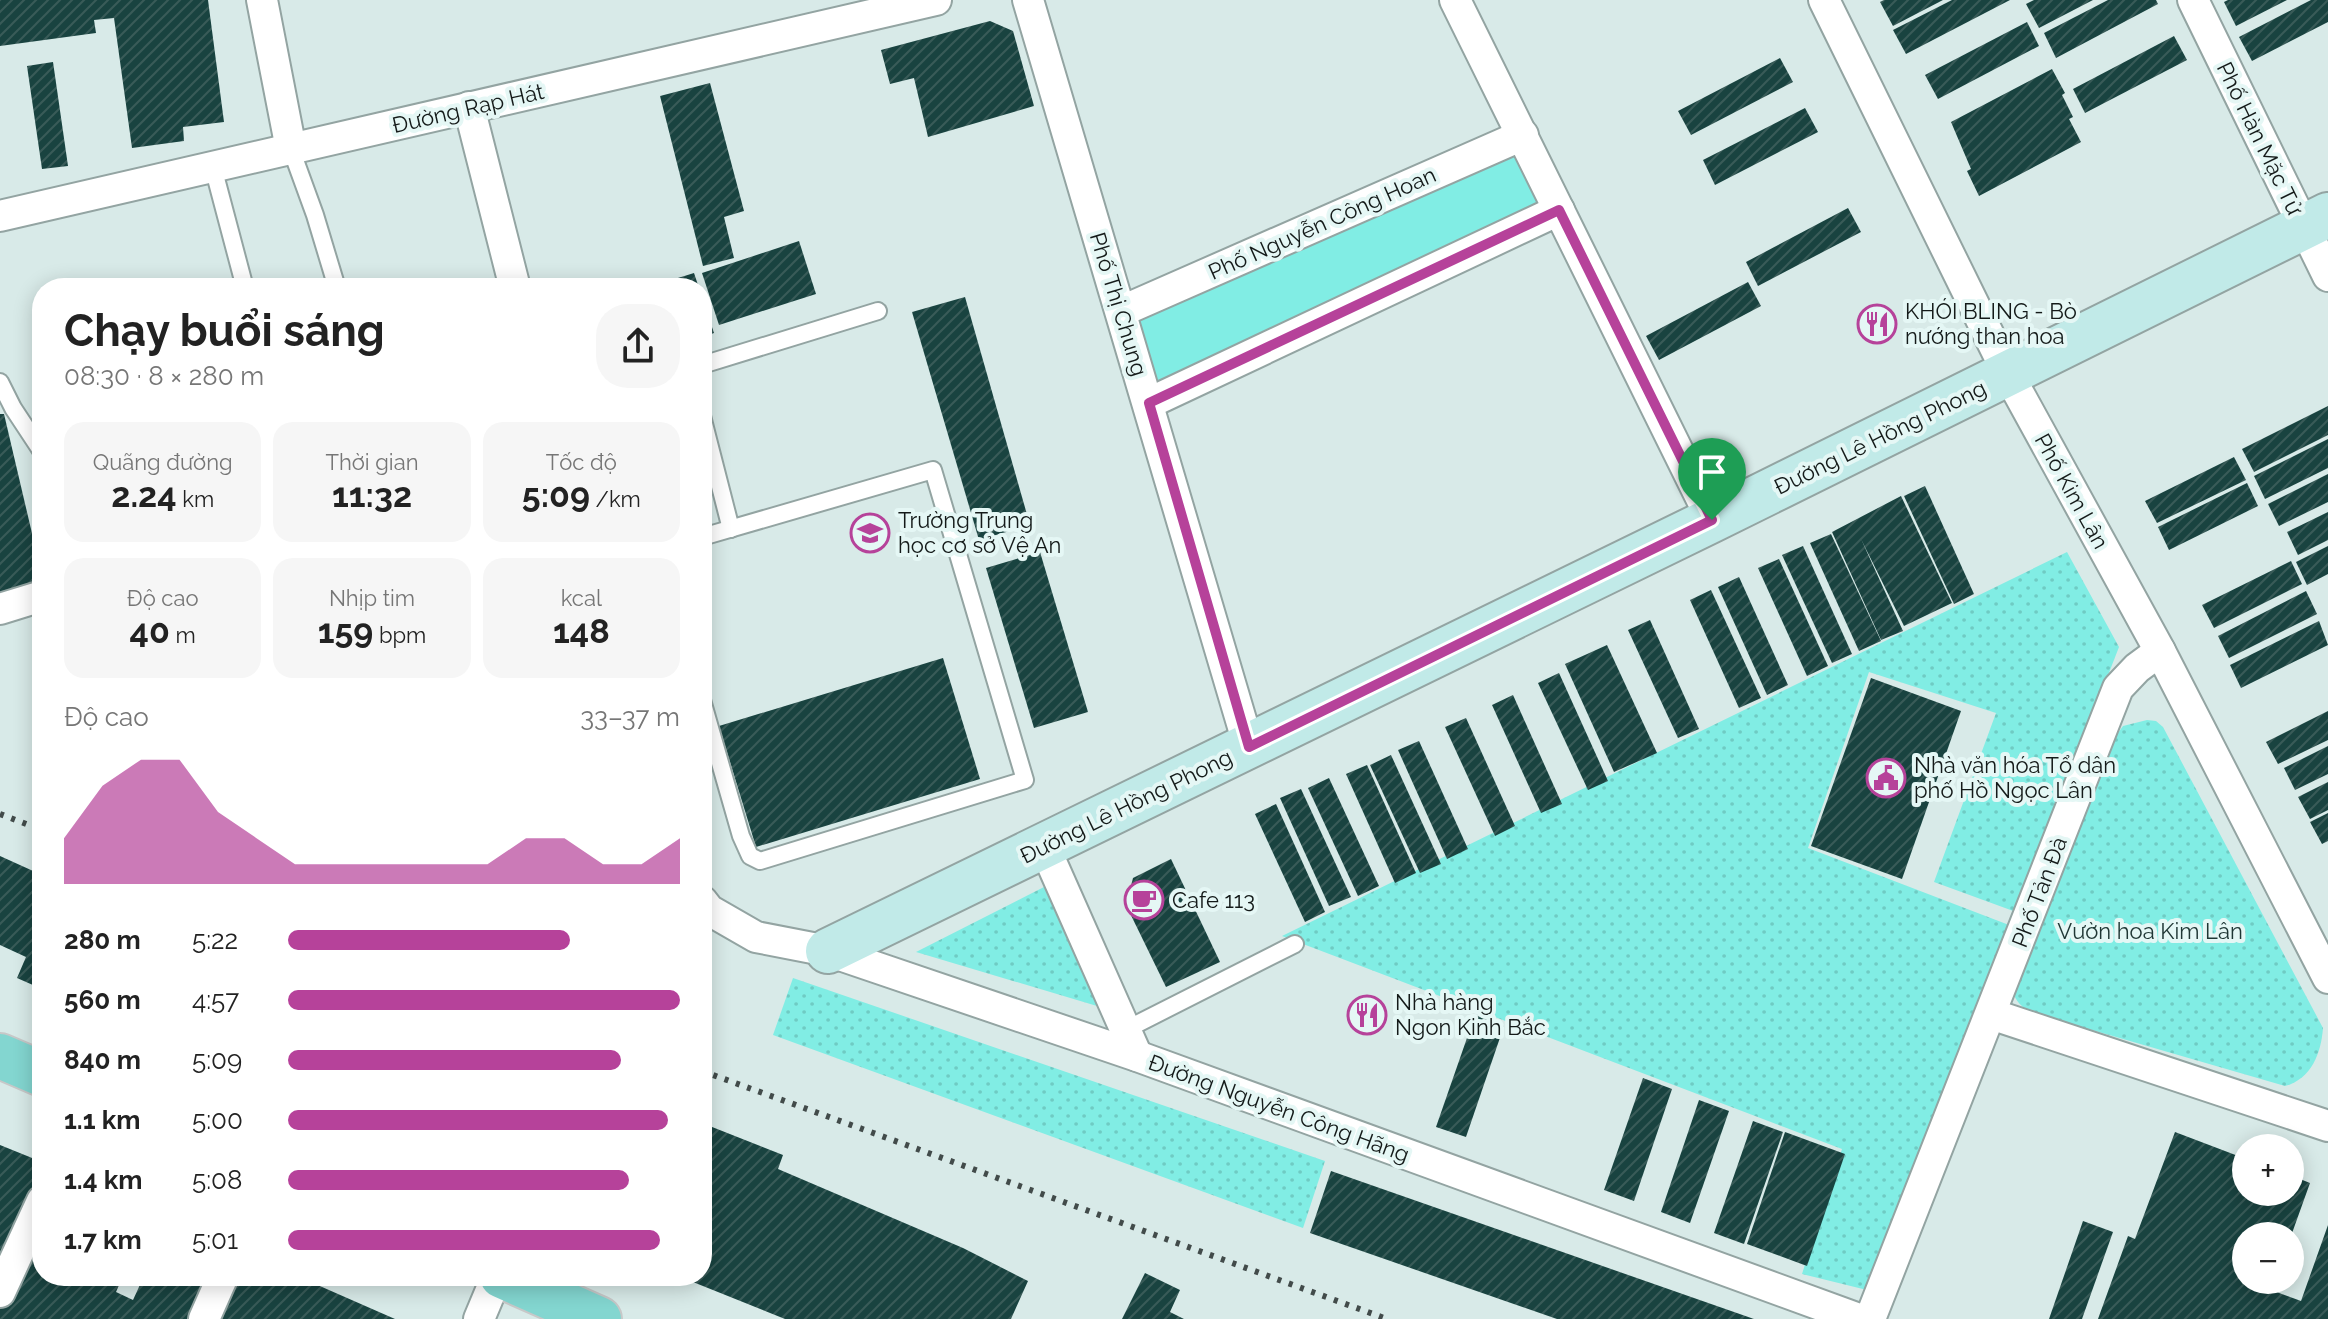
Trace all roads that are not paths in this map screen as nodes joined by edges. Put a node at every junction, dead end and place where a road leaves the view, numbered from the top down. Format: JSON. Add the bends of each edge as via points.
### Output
{"nodes":[{"id":1,"x":262,"y":0,"type":"edge"},
{"id":2,"x":936,"y":0,"type":"edge"},
{"id":3,"x":1028,"y":0,"type":"edge"},
{"id":4,"x":1455,"y":0,"type":"edge"},
{"id":5,"x":1824,"y":0,"type":"edge"},
{"id":6,"x":2193,"y":0,"type":"edge"},
{"id":7,"x":469,"y":107,"type":"junction"},
{"id":8,"x":1523,"y":135,"type":"junction"},
{"id":9,"x":291,"y":149,"type":"junction"},
{"id":10,"x":213,"y":167,"type":"junction"},
{"id":11,"x":1559,"y":210,"type":"junction"},
{"id":12,"x":0,"y":216,"type":"edge"},
{"id":13,"x":2315,"y":221,"type":"edge"},
{"id":14,"x":2328,"y":276,"type":"edge"},
{"id":15,"x":242,"y":278,"type":"edge"},
{"id":16,"x":334,"y":278,"type":"edge"},
{"id":17,"x":512,"y":278,"type":"edge"},
{"id":18,"x":878,"y":311,"type":"dead end"},
{"id":19,"x":1122,"y":311,"type":"junction"},
{"id":20,"x":712,"y":362,"type":"edge"},
{"id":21,"x":2008,"y":374,"type":"junction"},
{"id":22,"x":0,"y":382,"type":"edge"},
{"id":23,"x":1149,"y":403,"type":"junction"},
{"id":24,"x":32,"y":437,"type":"edge"},
{"id":25,"x":712,"y":455,"type":"edge"},
{"id":26,"x":1712,"y":520,"type":"junction"},
{"id":27,"x":731,"y":529,"type":"junction"},
{"id":28,"x":712,"y":534,"type":"edge"},
{"id":29,"x":32,"y":599,"type":"edge"},
{"id":30,"x":0,"y":609,"type":"edge"},
{"id":31,"x":2160,"y":651,"type":"junction"},
{"id":32,"x":712,"y":735,"type":"edge"},
{"id":33,"x":1249,"y":747,"type":"junction"},
{"id":34,"x":1044,"y":846,"type":"junction"},
{"id":35,"x":712,"y":912,"type":"edge"},
{"id":36,"x":1295,"y":944,"type":"dead end"},
{"id":37,"x":828,"y":951,"type":"junction"},
{"id":38,"x":2328,"y":978,"type":"edge"},
{"id":39,"x":1991,"y":1014,"type":"junction"},
{"id":40,"x":1131,"y":1043,"type":"junction"},
{"id":41,"x":0,"y":1056,"type":"edge"},
{"id":42,"x":32,"y":1070,"type":"edge"},
{"id":43,"x":2328,"y":1126,"type":"edge"},
{"id":44,"x":32,"y":1221,"type":"edge"},
{"id":45,"x":3,"y":1279,"type":"edge"},
{"id":46,"x":219,"y":1286,"type":"edge"},
{"id":47,"x":495,"y":1286,"type":"edge"},
{"id":48,"x":523,"y":1286,"type":"edge"},
{"id":49,"x":204,"y":1319,"type":"edge"},
{"id":50,"x":479,"y":1319,"type":"edge"},
{"id":51,"x":599,"y":1319,"type":"edge"},
{"id":52,"x":1859,"y":1319,"type":"edge"},
{"id":53,"x":1870,"y":1319,"type":"edge"}],
"edges":[{"from":1,"to":9,"type":"street"},
{"from":2,"to":7,"type":"street","name":"Đường Rạp Hát"},
{"from":3,"to":19,"type":"street","name":"Phố Thị Chung"},
{"from":4,"to":8,"type":"street"},
{"from":5,"to":21,"type":"street","name":"Phố Kim Lân"},
{"from":6,"to":13,"type":"street","name":"Phố Hàn Mặc Tử"},
{"from":7,"to":9,"type":"street","name":"Đường Rạp Hát"},
{"from":7,"to":17,"type":"street"},
{"from":8,"to":11,"type":"street"},
{"from":8,"to":19,"type":"street","name":"Phố Nguyễn Công Hoan"},
{"from":9,"to":10,"type":"street","name":"Đường Rạp Hát"},
{"from":9,"to":16,"type":"lane"},
{"from":10,"to":12,"type":"street","name":"Đường Rạp Hát"},
{"from":10,"to":15,"type":"lane"},
{"from":11,"to":23,"type":"street"},
{"from":11,"to":26,"type":"street"},
{"from":13,"to":14,"type":"street","name":"Phố Hàn Mặc Tử"},
{"from":13,"to":21,"type":"street","name":"Đường Lê Hồng Phong"},
{"from":18,"to":20,"type":"lane"},
{"from":19,"to":23,"type":"street","name":"Phố Thị Chung"},
{"from":21,"to":26,"type":"street","name":"Đường Lê Hồng Phong"},
{"from":21,"to":31,"type":"street","name":"Phố Kim Lân"},
{"from":22,"to":24,"type":"lane"},
{"from":23,"to":33,"type":"street","name":"Phố Thị Chung"},
{"from":25,"to":27,"type":"lane"},
{"from":26,"to":33,"type":"street","name":"Đường Lê Hồng Phong"},
{"from":27,"to":28,"type":"lane"},
{"from":27,"to":32,"type":"lane","via":[[933,470],[1025,780],[760,861],[750,856],[741,836]]},
{"from":29,"to":30,"type":"street"},
{"from":31,"to":38,"type":"street","name":"Phố Kim Lân"},
{"from":31,"to":39,"type":"street","name":"Phố Tản Đà","via":[[2118,688]]},
{"from":33,"to":34,"type":"street","name":"Đường Lê Hồng Phong"},
{"from":34,"to":37,"type":"street","name":"Đường Lê Hồng Phong"},
{"from":34,"to":40,"type":"street"},
{"from":35,"to":37,"type":"street","name":"Đường Nguyễn Công Hãng","via":[[756,937]]},
{"from":36,"to":40,"type":"lane"},
{"from":37,"to":40,"type":"street","name":"Đường Nguyễn Công Hãng"},
{"from":39,"to":43,"type":"street"},
{"from":39,"to":53,"type":"street","name":"Phố Tản Đà"},
{"from":40,"to":52,"type":"street","name":"Đường Nguyễn Công Hãng"},
{"from":41,"to":42,"type":"main road"},
{"from":44,"to":45,"type":"street"},
{"from":46,"to":49,"type":"street"},
{"from":47,"to":50,"type":"street"},
{"from":48,"to":51,"type":"main road"}]}
